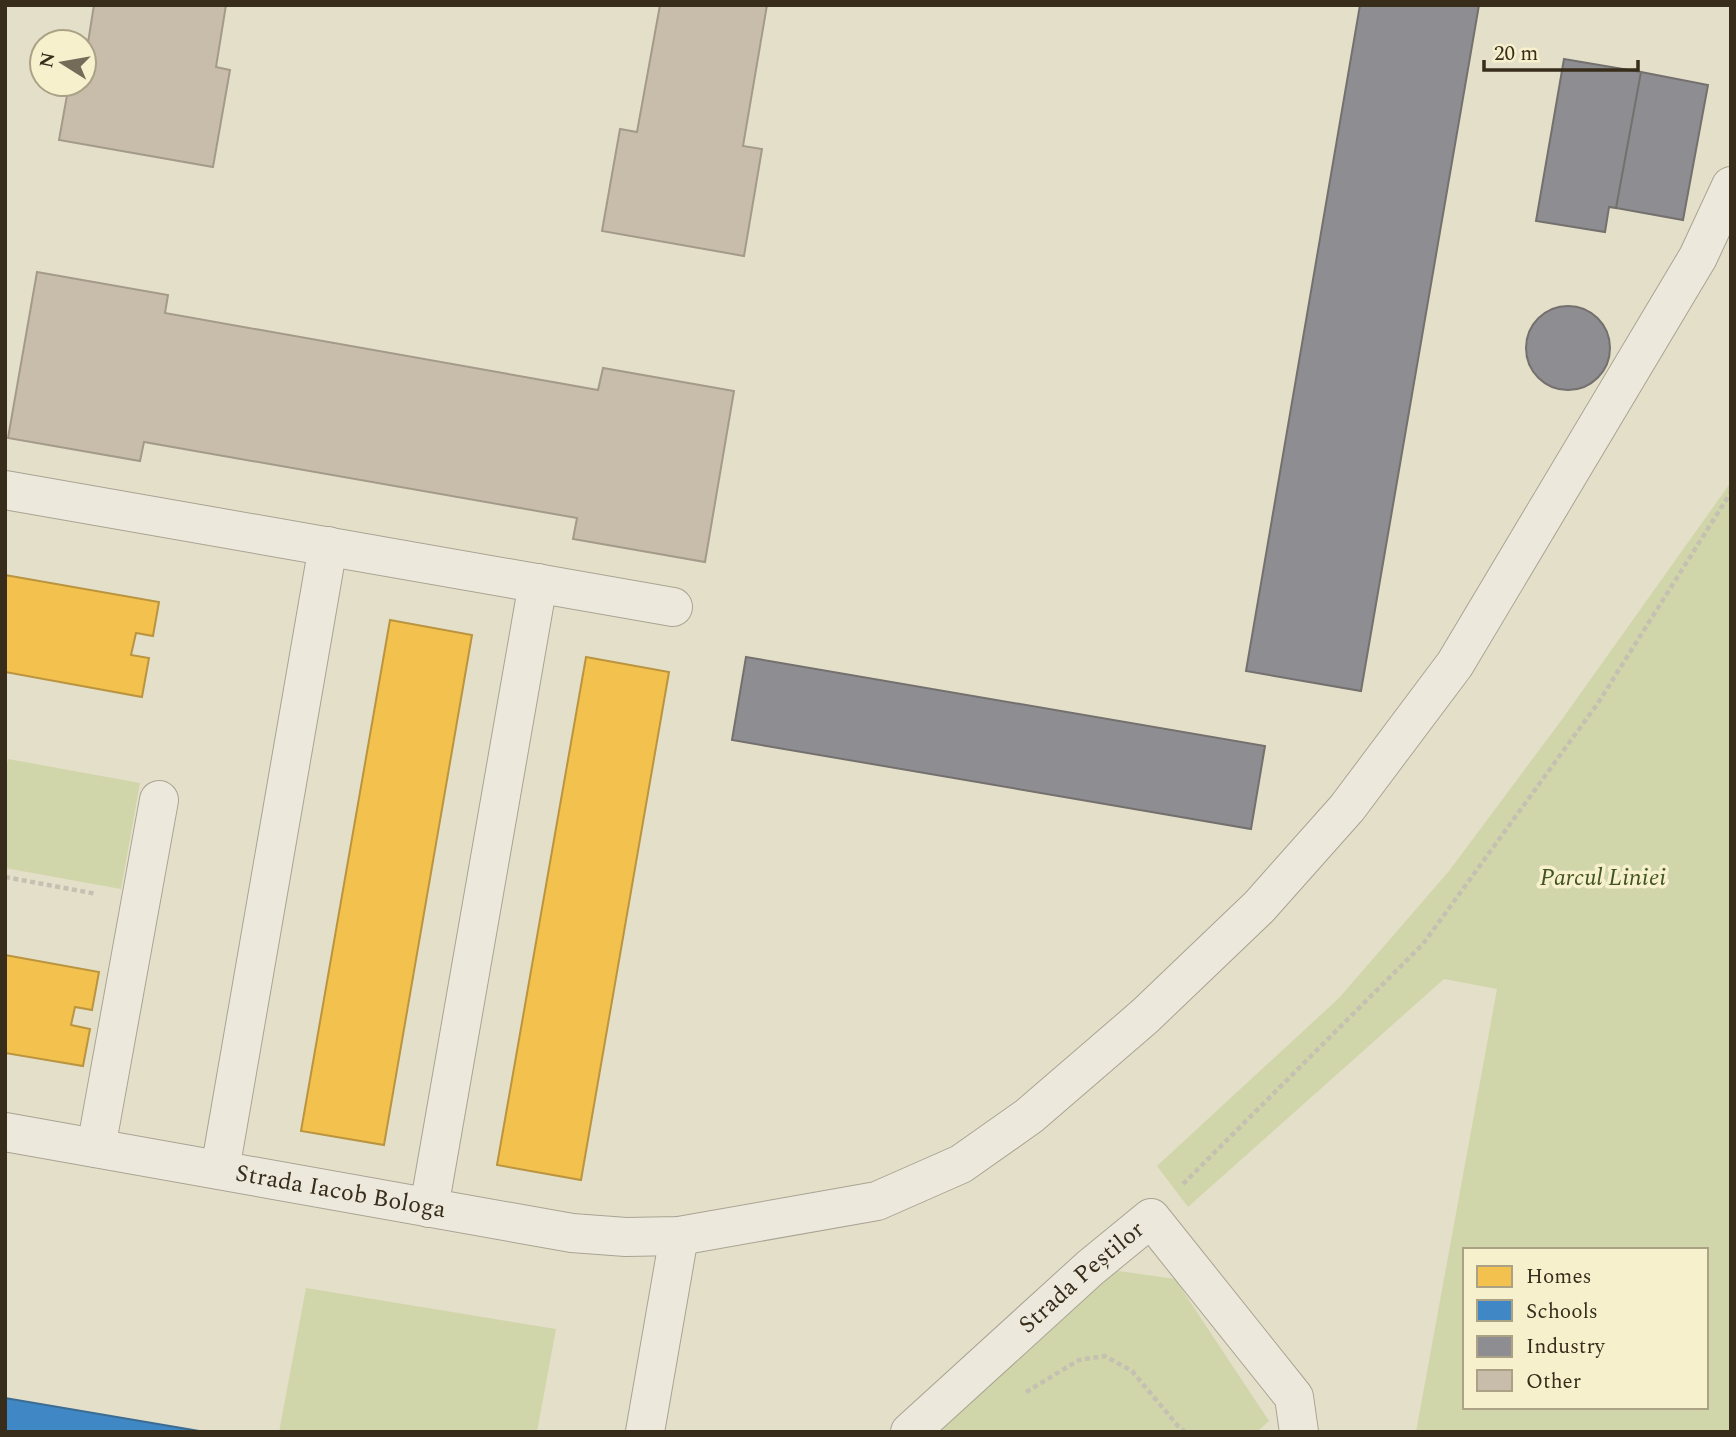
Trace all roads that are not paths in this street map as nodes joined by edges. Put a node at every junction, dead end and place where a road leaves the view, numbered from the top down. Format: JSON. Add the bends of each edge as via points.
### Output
{"nodes":[{"id":1,"x":1731,"y":186,"type":"edge"},
{"id":2,"x":5,"y":489,"type":"edge"},
{"id":3,"x":328,"y":546,"type":"junction"},
{"id":4,"x":538,"y":583,"type":"junction"},
{"id":5,"x":673,"y":607,"type":"dead end"},
{"id":6,"x":159,"y":800,"type":"dead end"},
{"id":7,"x":5,"y":1132,"type":"edge"},
{"id":8,"x":96,"y":1148,"type":"junction"},
{"id":9,"x":220,"y":1170,"type":"junction"},
{"id":10,"x":429,"y":1208,"type":"junction"},
{"id":11,"x":679,"y":1236,"type":"junction"},
{"id":12,"x":645,"y":1432,"type":"edge"},
{"id":13,"x":910,"y":1432,"type":"edge"},
{"id":14,"x":1299,"y":1432,"type":"edge"}],
"edges":[{"from":1,"to":11,"type":"street","name":"Strada Iacob Bologa","via":[[1698,257],[1455,664],[1348,808],[1259,908],[1040,1107],[961,1164],[877,1201]]},
{"from":2,"to":3,"type":"street"},
{"from":3,"to":4,"type":"street"},
{"from":3,"to":9,"type":"street"},
{"from":4,"to":5,"type":"street"},
{"from":4,"to":10,"type":"street"},
{"from":6,"to":8,"type":"street"},
{"from":7,"to":8,"type":"street","name":"Strada Iacob Bologa"},
{"from":8,"to":9,"type":"street","name":"Strada Iacob Bologa"},
{"from":9,"to":10,"type":"street","name":"Strada Iacob Bologa"},
{"from":10,"to":11,"type":"street","name":"Strada Iacob Bologa","via":[[572,1233]]},
{"from":11,"to":12,"type":"street"},
{"from":13,"to":14,"type":"street","name":"Strada Peștilor","via":[[1151,1218],[1294,1397]]}]}
